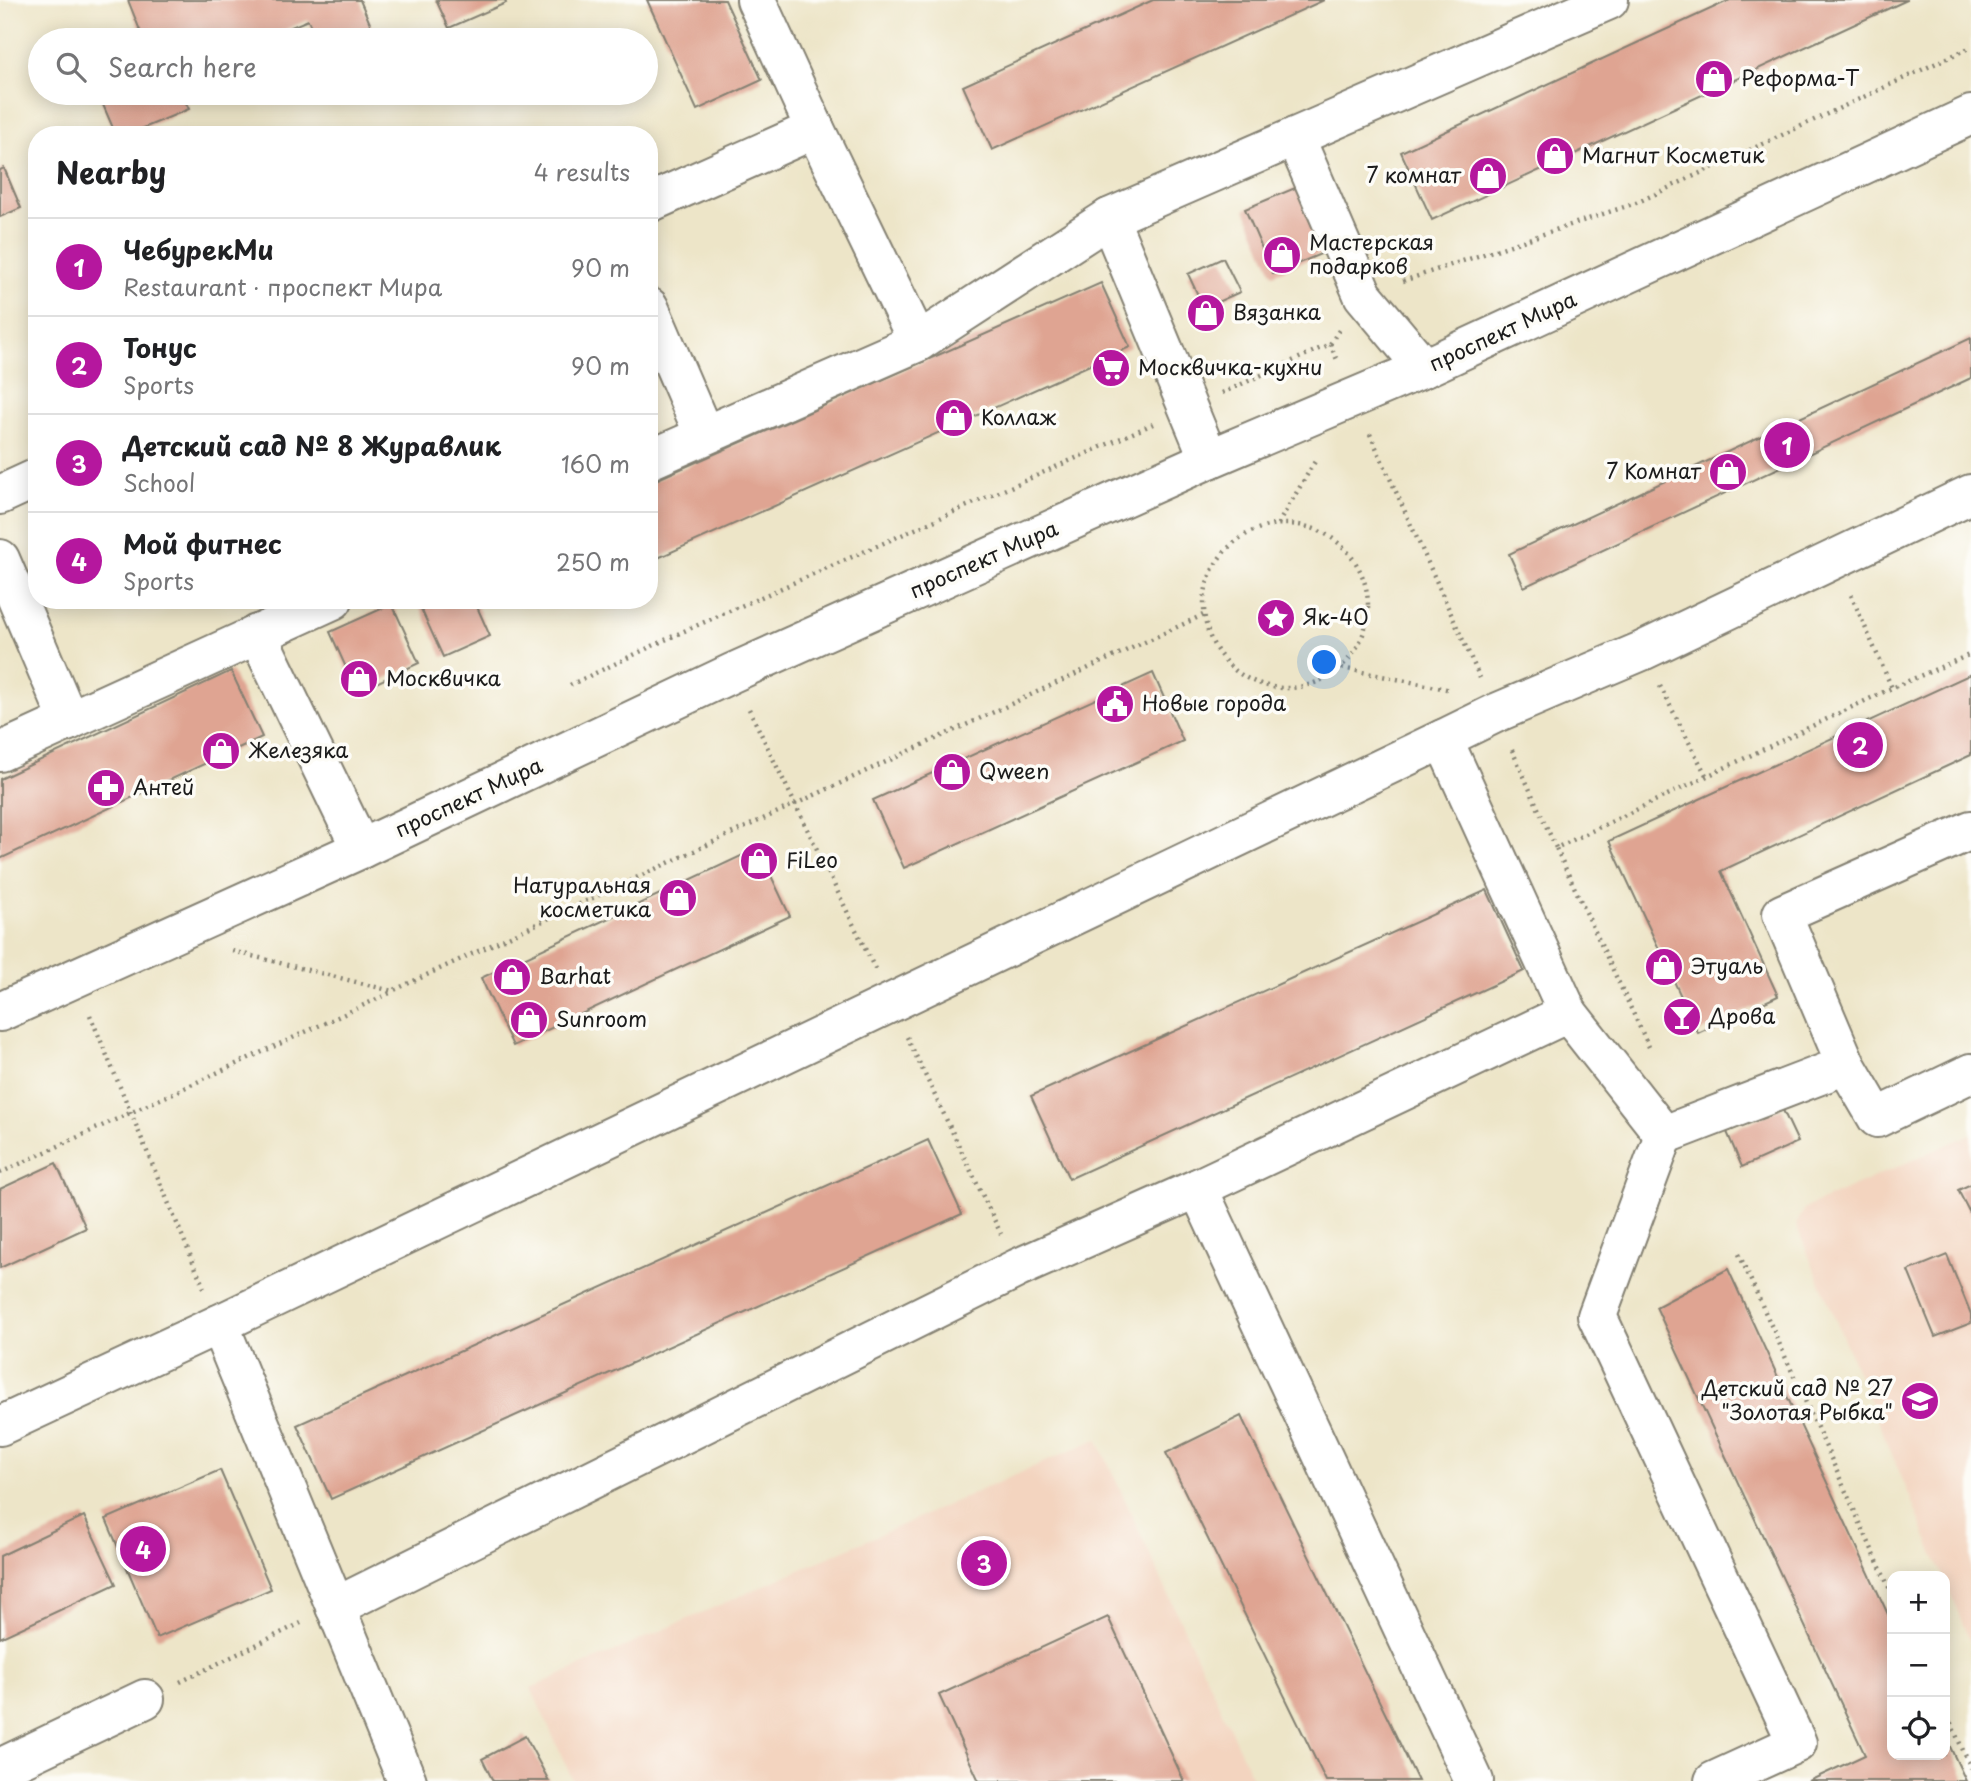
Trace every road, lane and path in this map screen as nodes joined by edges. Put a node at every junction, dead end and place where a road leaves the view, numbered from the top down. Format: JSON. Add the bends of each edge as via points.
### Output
{"nodes":[{"id":1,"x":756,"y":0,"type":"edge"},
{"id":2,"x":1609,"y":0,"type":"edge"},
{"id":3,"x":1971,"y":47,"type":"edge"},
{"id":4,"x":1971,"y":115,"type":"edge"},
{"id":5,"x":815,"y":129,"type":"junction"},
{"id":6,"x":1295,"y":137,"type":"junction"},
{"id":7,"x":658,"y":199,"type":"edge"},
{"id":8,"x":1109,"y":218,"type":"junction"},
{"id":9,"x":1363,"y":295,"type":"junction"},
{"id":10,"x":658,"y":328,"type":"edge"},
{"id":11,"x":918,"y":342,"type":"junction"},
{"id":12,"x":1330,"y":344,"type":"junction"},
{"id":13,"x":1424,"y":368,"type":"junction"},
{"id":14,"x":1354,"y":397,"type":"junction"},
{"id":15,"x":1188,"y":409,"type":"junction"},
{"id":16,"x":704,"y":435,"type":"junction"},
{"id":17,"x":658,"y":456,"type":"edge"},
{"id":18,"x":1209,"y":459,"type":"junction"},
{"id":19,"x":28,"y":482,"type":"edge"},
{"id":20,"x":1971,"y":494,"type":"edge"},
{"id":21,"x":0,"y":495,"type":"edge"},
{"id":22,"x":0,"y":559,"type":"edge"},
{"id":23,"x":1835,"y":559,"type":"junction"},
{"id":24,"x":313,"y":609,"type":"edge"},
{"id":25,"x":1203,"y":615,"type":"junction"},
{"id":26,"x":257,"y":634,"type":"junction"},
{"id":27,"x":1642,"y":651,"type":"junction"},
{"id":28,"x":1971,"y":654,"type":"edge"},
{"id":29,"x":1342,"y":668,"type":"junction"},
{"id":30,"x":570,"y":685,"type":"dead end"},
{"id":31,"x":1892,"y":688,"type":"junction"},
{"id":32,"x":1492,"y":705,"type":"junction"},
{"id":33,"x":69,"y":721,"type":"junction"},
{"id":34,"x":1443,"y":739,"type":"junction"},
{"id":35,"x":0,"y":752,"type":"edge"},
{"id":36,"x":1707,"y":777,"type":"junction"},
{"id":37,"x":1971,"y":830,"type":"edge"},
{"id":38,"x":1556,"y":848,"type":"junction"},
{"id":39,"x":361,"y":849,"type":"junction"},
{"id":40,"x":220,"y":948,"type":"dead end"},
{"id":41,"x":75,"y":979,"type":"junction"},
{"id":42,"x":392,"y":991,"type":"junction"},
{"id":43,"x":0,"y":1013,"type":"edge"},
{"id":44,"x":1568,"y":1013,"type":"junction"},
{"id":45,"x":1650,"y":1051,"type":"dead end"},
{"id":46,"x":1846,"y":1065,"type":"junction"},
{"id":47,"x":1971,"y":1073,"type":"edge"},
{"id":48,"x":130,"y":1112,"type":"junction"},
{"id":49,"x":1664,"y":1135,"type":"junction"},
{"id":50,"x":0,"y":1173,"type":"edge"},
{"id":51,"x":1198,"y":1188,"type":"junction"},
{"id":52,"x":1739,"y":1254,"type":"dead end"},
{"id":53,"x":219,"y":1324,"type":"junction"},
{"id":54,"x":0,"y":1426,"type":"edge"},
{"id":55,"x":1887,"y":1583,"type":"edge"},
{"id":56,"x":335,"y":1606,"type":"junction"},
{"id":57,"x":145,"y":1699,"type":"joint"},
{"id":58,"x":1950,"y":1721,"type":"edge"},
{"id":59,"x":0,"y":1768,"type":"edge"},
{"id":60,"x":1971,"y":1768,"type":"edge"},
{"id":61,"x":407,"y":1781,"type":"edge"},
{"id":62,"x":1474,"y":1781,"type":"edge"},
{"id":63,"x":1714,"y":1781,"type":"edge"}],
"edges":[{"from":1,"to":5,"type":"street"},
{"from":2,"to":6,"type":"street"},
{"from":3,"to":9,"type":"path","via":[[1636,203]]},
{"from":4,"to":13,"type":"street","name":"проспект Мира"},
{"from":5,"to":7,"type":"street"},
{"from":5,"to":11,"type":"street"},
{"from":6,"to":8,"type":"street"},
{"from":6,"to":9,"type":"street"},
{"from":8,"to":11,"type":"street"},
{"from":8,"to":15,"type":"street"},
{"from":9,"to":12,"type":"path"},
{"from":9,"to":13,"type":"street"},
{"from":10,"to":16,"type":"street"},
{"from":11,"to":16,"type":"street"},
{"from":12,"to":14,"type":"path"},
{"from":12,"to":15,"type":"path"},
{"from":13,"to":14,"type":"street","name":"проспект Мира"},
{"from":14,"to":18,"type":"street","name":"проспект Мира"},
{"from":14,"to":32,"type":"path"},
{"from":15,"to":18,"type":"street"},
{"from":15,"to":30,"type":"path"},
{"from":16,"to":17,"type":"street"},
{"from":18,"to":39,"type":"street","name":"проспект Мира","via":[[732,673]]},
{"from":19,"to":21,"type":"street"},
{"from":20,"to":23,"type":"street"},
{"from":22,"to":33,"type":"street"},
{"from":23,"to":27,"type":"street"},
{"from":23,"to":31,"type":"path"},
{"from":24,"to":26,"type":"street"},
{"from":25,"to":29,"type":"path","via":[[1224,662],[1269,688],[1295,689],[1320,682]]},
{"from":25,"to":29,"type":"path","via":[[1205,589],[1214,565],[1230,545],[1252,530],[1304,525],[1328,534],[1348,551],[1362,573],[1369,597],[1367,623],[1358,648]]},
{"from":25,"to":42,"type":"path"},
{"from":26,"to":33,"type":"street"},
{"from":26,"to":39,"type":"street"},
{"from":27,"to":32,"type":"street"},
{"from":27,"to":36,"type":"path"},
{"from":28,"to":31,"type":"path"},
{"from":29,"to":32,"type":"path"},
{"from":31,"to":36,"type":"path"},
{"from":32,"to":34,"type":"street"},
{"from":32,"to":38,"type":"path"},
{"from":33,"to":35,"type":"street"},
{"from":34,"to":44,"type":"street"},
{"from":34,"to":53,"type":"street"},
{"from":36,"to":38,"type":"path"},
{"from":37,"to":46,"type":"street","via":[[1782,914]]},
{"from":38,"to":45,"type":"path"},
{"from":39,"to":41,"type":"street","name":"проспект Мира"},
{"from":40,"to":42,"type":"path"},
{"from":41,"to":43,"type":"street","name":"проспект Мира"},
{"from":41,"to":48,"type":"path"},
{"from":42,"to":48,"type":"path"},
{"from":44,"to":49,"type":"street"},
{"from":44,"to":51,"type":"street"},
{"from":46,"to":47,"type":"street","via":[[1877,1118]]},
{"from":46,"to":49,"type":"street"},
{"from":48,"to":50,"type":"path"},
{"from":48,"to":53,"type":"path"},
{"from":49,"to":63,"type":"street","via":[[1597,1316],[1797,1743]]},
{"from":51,"to":56,"type":"street","via":[[1018,1268]]},
{"from":51,"to":62,"type":"street"},
{"from":52,"to":55,"type":"path"},
{"from":53,"to":54,"type":"street"},
{"from":53,"to":56,"type":"street"},
{"from":56,"to":57,"type":"path"},
{"from":56,"to":61,"type":"street"},
{"from":57,"to":59,"type":"street"},
{"from":58,"to":60,"type":"path"}]}
